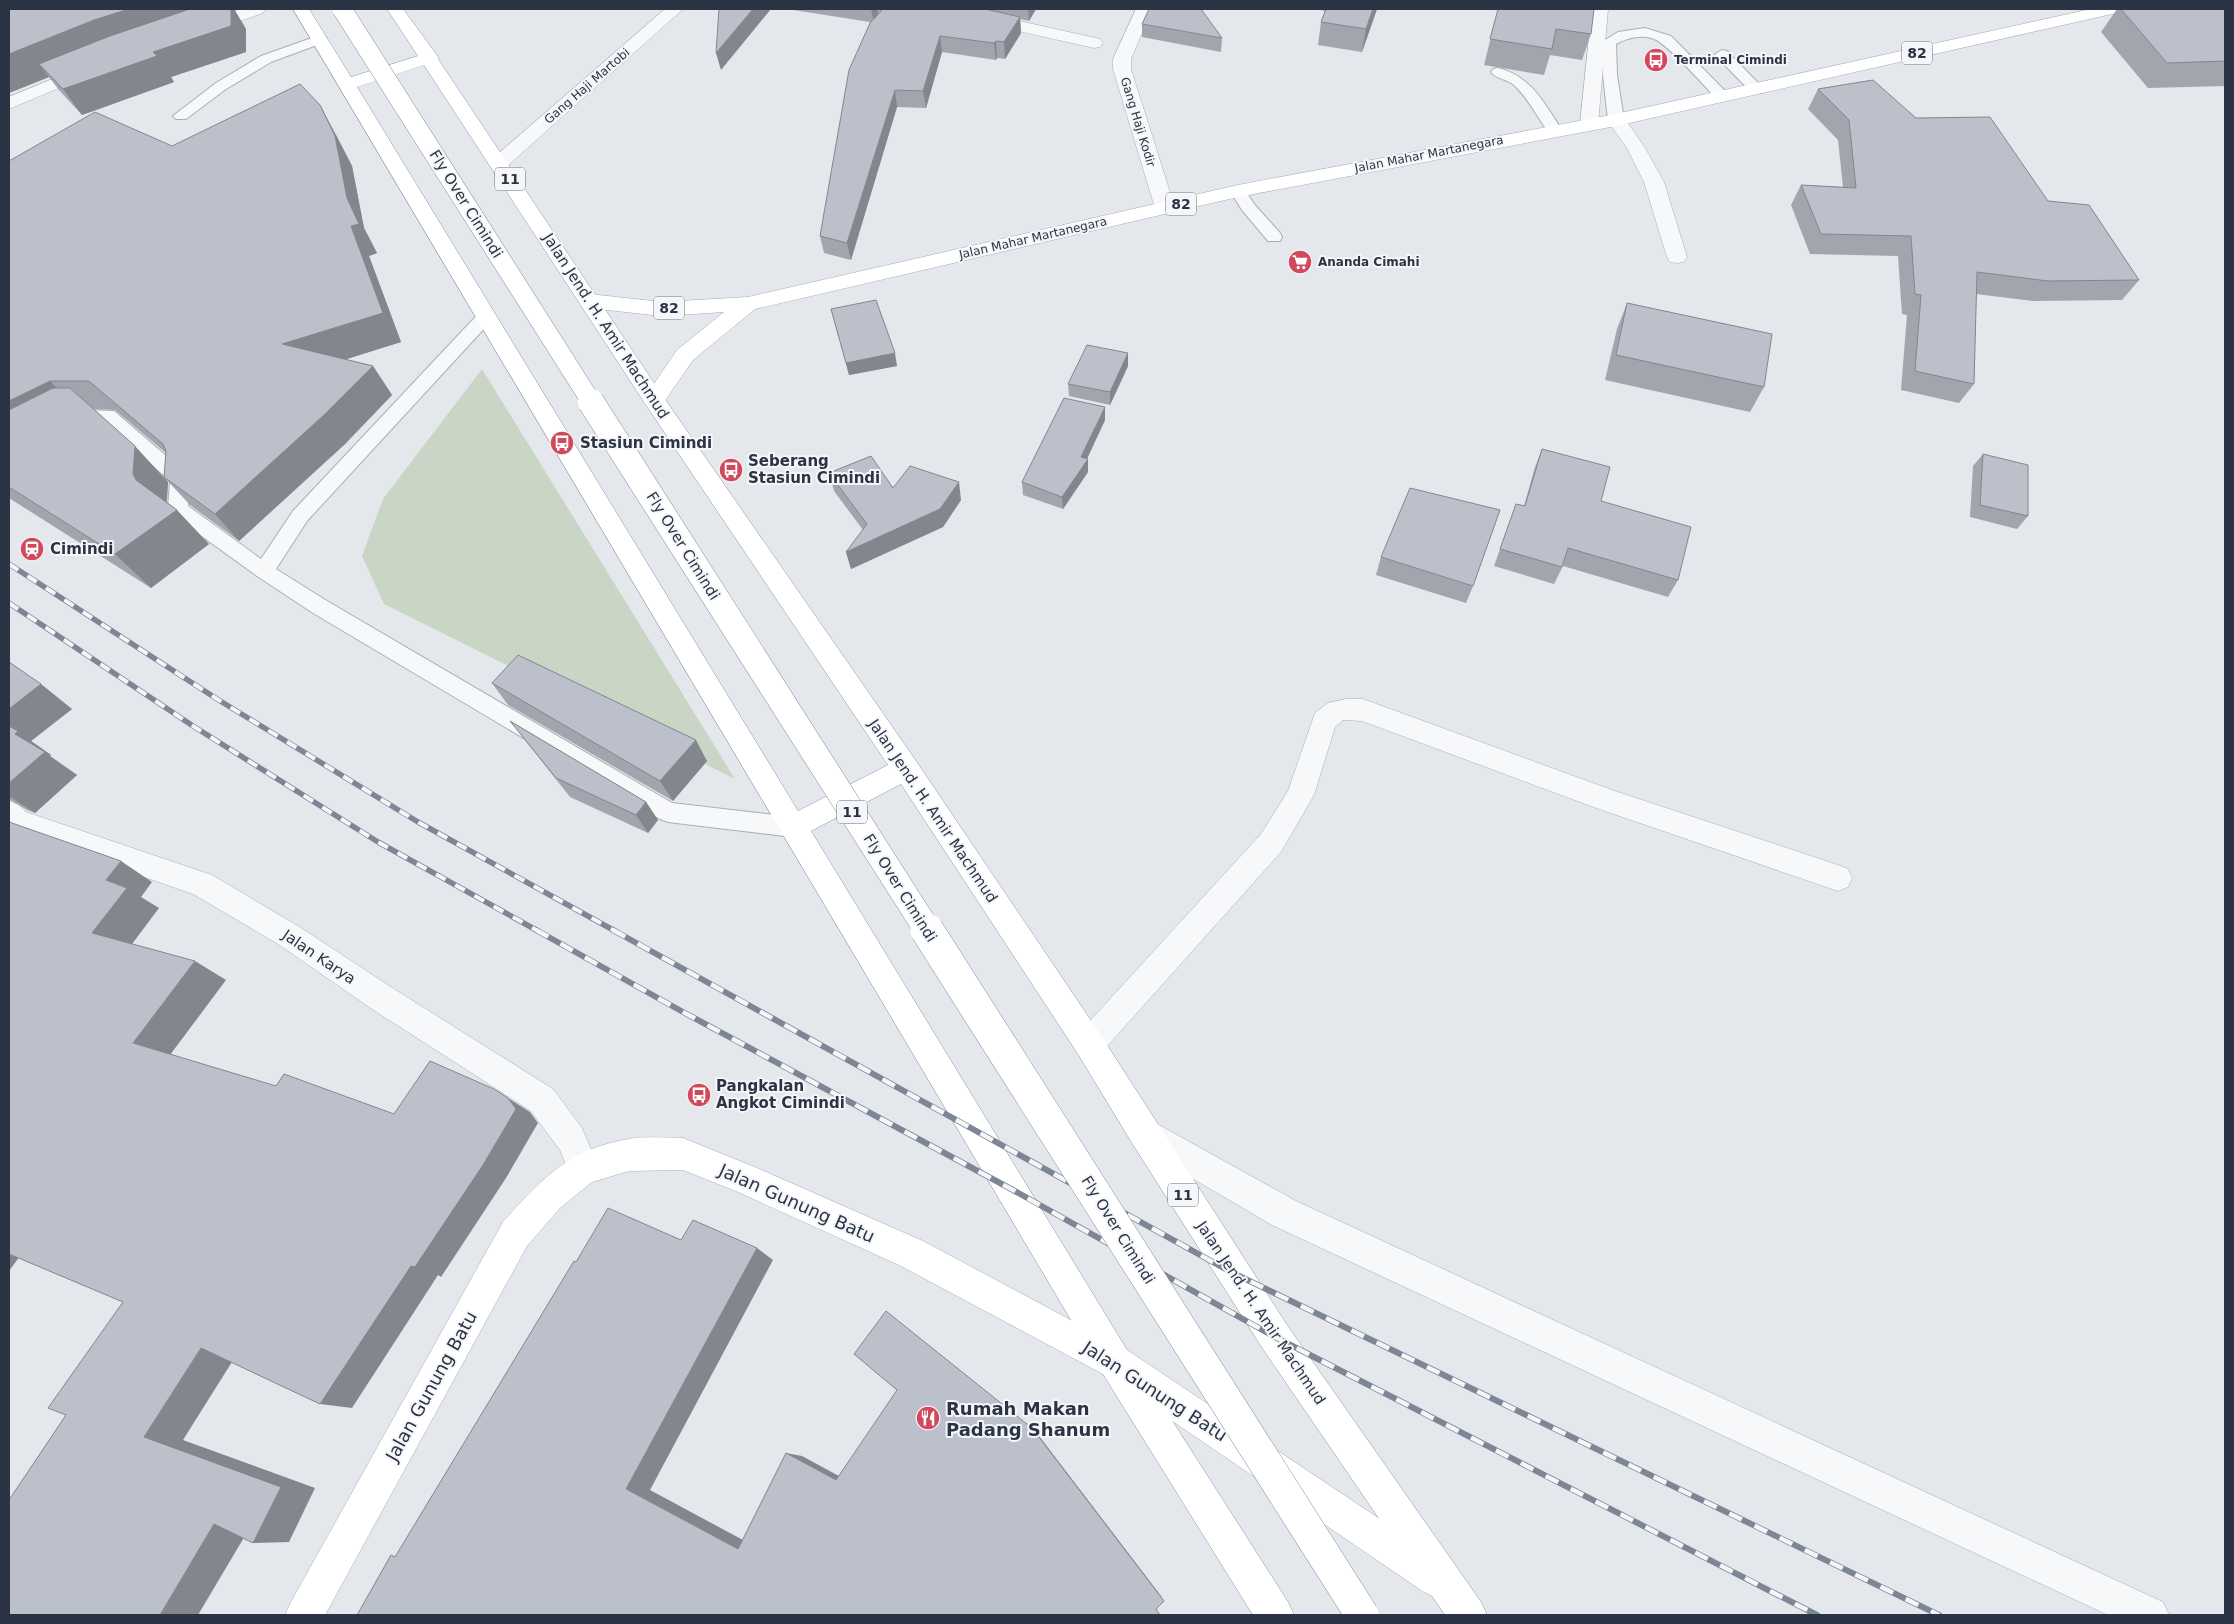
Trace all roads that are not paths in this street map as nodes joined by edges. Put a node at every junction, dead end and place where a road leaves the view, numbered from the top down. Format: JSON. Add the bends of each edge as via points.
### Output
{"nodes":[{"id":1,"x":257,"y":9,"type":"edge"},
{"id":2,"x":301,"y":9,"type":"edge"},
{"id":3,"x":342,"y":9,"type":"edge"},
{"id":4,"x":395,"y":9,"type":"edge"},
{"id":5,"x":674,"y":9,"type":"edge"},
{"id":6,"x":945,"y":9,"type":"edge"},
{"id":7,"x":1144,"y":9,"type":"edge"},
{"id":8,"x":1600,"y":9,"type":"edge"},
{"id":9,"x":2112,"y":9,"type":"edge"},
{"id":10,"x":184,"y":34,"type":"edge"},
{"id":11,"x":320,"y":39,"type":"junction"},
{"id":12,"x":1094,"y":43,"type":"dead end"},
{"id":13,"x":1722,"y":54,"type":"dead end"},
{"id":14,"x":430,"y":58,"type":"junction"},
{"id":15,"x":103,"y":63,"type":"edge"},
{"id":16,"x":1498,"y":72,"type":"dead end"},
{"id":17,"x":347,"y":84,"type":"junction"},
{"id":18,"x":1757,"y":90,"type":"junction"},
{"id":19,"x":1722,"y":96,"type":"junction"},
{"id":20,"x":9,"y":104,"type":"edge"},
{"id":21,"x":181,"y":116,"type":"dead end"},
{"id":22,"x":1616,"y":120,"type":"junction"},
{"id":23,"x":1589,"y":124,"type":"junction"},
{"id":24,"x":1554,"y":130,"type":"junction"},
{"id":25,"x":499,"y":163,"type":"junction"},
{"id":26,"x":1238,"y":191,"type":"junction"},
{"id":27,"x":1165,"y":208,"type":"junction"},
{"id":28,"x":1274,"y":238,"type":"dead end"},
{"id":29,"x":1677,"y":257,"type":"dead end"},
{"id":30,"x":589,"y":301,"type":"junction"},
{"id":31,"x":748,"y":304,"type":"junction"},
{"id":32,"x":486,"y":316,"type":"junction"},
{"id":33,"x":654,"y":400,"type":"junction"},
{"id":34,"x":58,"y":429,"type":"edge"},
{"id":35,"x":264,"y":571,"type":"junction"},
{"id":36,"x":906,"y":769,"type":"junction"},
{"id":37,"x":9,"y":814,"type":"edge"},
{"id":38,"x":793,"y":827,"type":"junction"},
{"id":39,"x":1838,"y":878,"type":"dead end"},
{"id":40,"x":1089,"y":1044,"type":"junction"},
{"id":41,"x":1143,"y":1132,"type":"junction"},
{"id":42,"x":583,"y":1168,"type":"junction"},
{"id":43,"x":1115,"y":1362,"type":"junction"},
{"id":44,"x":1448,"y":1586,"type":"junction"},
{"id":45,"x":304,"y":1615,"type":"edge"},
{"id":46,"x":1275,"y":1615,"type":"edge"},
{"id":47,"x":1362,"y":1615,"type":"edge"},
{"id":48,"x":1468,"y":1615,"type":"edge"},
{"id":49,"x":2150,"y":1615,"type":"edge"}],
"edges":[{"from":1,"to":10,"type":"street"},
{"from":2,"to":11,"type":"main road"},
{"from":3,"to":47,"type":"main road","name":"Fly Over Cimindi","number":"11","bridge":true},
{"from":4,"to":14,"type":"main road","name":"Jalan Jend. H. Amir Machmud","number":"11"},
{"from":5,"to":25,"type":"street","name":"Gang Haji Martobi"},
{"from":6,"to":12,"type":"street"},
{"from":7,"to":27,"type":"street","name":"Gang Haji Kodir","via":[[1122,60],[1122,68]]},
{"from":8,"to":23,"type":"street"},
{"from":9,"to":18,"type":"main road","name":"Jalan Mahar Martanegara","number":"82"},
{"from":11,"to":17,"type":"main road"},
{"from":11,"to":21,"type":"lane","via":[[266,59],[221,86]]},
{"from":13,"to":18,"type":"lane"},
{"from":14,"to":17,"type":"main road"},
{"from":14,"to":25,"type":"main road","name":"Jalan Jend. H. Amir Machmud","number":"11"},
{"from":15,"to":20,"type":"street"},
{"from":16,"to":24,"type":"lane","via":[[1517,80],[1531,94]]},
{"from":17,"to":32,"type":"main road"},
{"from":18,"to":19,"type":"main road","name":"Jalan Mahar Martanegara","number":"82"},
{"from":19,"to":22,"type":"main road","name":"Jalan Mahar Martanegara","number":"82"},
{"from":19,"to":22,"type":"lane","via":[[1656,32],[1632,33],[1610,42],[1610,75]]},
{"from":22,"to":23,"type":"main road","name":"Jalan Mahar Martanegara","number":"82"},
{"from":22,"to":29,"type":"street","via":[[1654,182]]},
{"from":23,"to":24,"type":"main road","name":"Jalan Mahar Martanegara","number":"82"},
{"from":24,"to":26,"type":"main road","name":"Jalan Mahar Martanegara","number":"82"},
{"from":25,"to":30,"type":"main road","name":"Jalan Jend. H. Amir Machmud","number":"11"},
{"from":26,"to":27,"type":"main road","name":"Jalan Mahar Martanegara","number":"82"},
{"from":26,"to":28,"type":"lane"},
{"from":27,"to":31,"type":"main road","name":"Jalan Mahar Martanegara","number":"82"},
{"from":30,"to":31,"type":"main road","name":"Jalan Mahar Martanegara","number":"82","via":[[662,309]]},
{"from":30,"to":33,"type":"main road","name":"Jalan Jend. H. Amir Machmud","number":"11"},
{"from":31,"to":33,"type":"main road","name":"Jalan Mahar Martanegara","number":"82","via":[[685,355]]},
{"from":32,"to":35,"type":"lane","via":[[300,516]]},
{"from":32,"to":38,"type":"main road"},
{"from":33,"to":36,"type":"main road","name":"Jalan Jend. H. Amir Machmud","number":"11"},
{"from":34,"to":35,"type":"lane","via":[[84,416],[108,416],[180,479],[178,509]]},
{"from":35,"to":38,"type":"lane","via":[[668,812]]},
{"from":36,"to":38,"type":"main road"},
{"from":36,"to":40,"type":"main road","name":"Jalan Jend. H. Amir Machmud","number":"11"},
{"from":37,"to":42,"type":"street","name":"Jalan Karya","via":[[16,821],[202,884],[288,935],[542,1100],[571,1139]]},
{"from":38,"to":43,"type":"main road"},
{"from":39,"to":40,"type":"street","via":[[1608,801],[1362,710],[1332,712],[1324,721],[1300,795],[1271,843]]},
{"from":40,"to":41,"type":"main road","name":"Jalan Jend. H. Amir Machmud","number":"11"},
{"from":41,"to":44,"type":"main road","name":"Jalan Jend. H. Amir Machmud","number":"11","via":[[1275,1337]]},
{"from":41,"to":49,"type":"street","via":[[1284,1213]]},
{"from":42,"to":43,"type":"main road","name":"Jalan Gunung Batu","via":[[629,1154],[683,1154],[911,1253]]},
{"from":42,"to":45,"type":"main road","name":"Jalan Gunung Batu","via":[[548,1196],[515,1234]]},
{"from":43,"to":44,"type":"main road","name":"Jalan Gunung Batu"},
{"from":43,"to":46,"type":"main road"},
{"from":44,"to":48,"type":"main road","name":"Jalan Jend. H. Amir Machmud","number":"11"}]}
